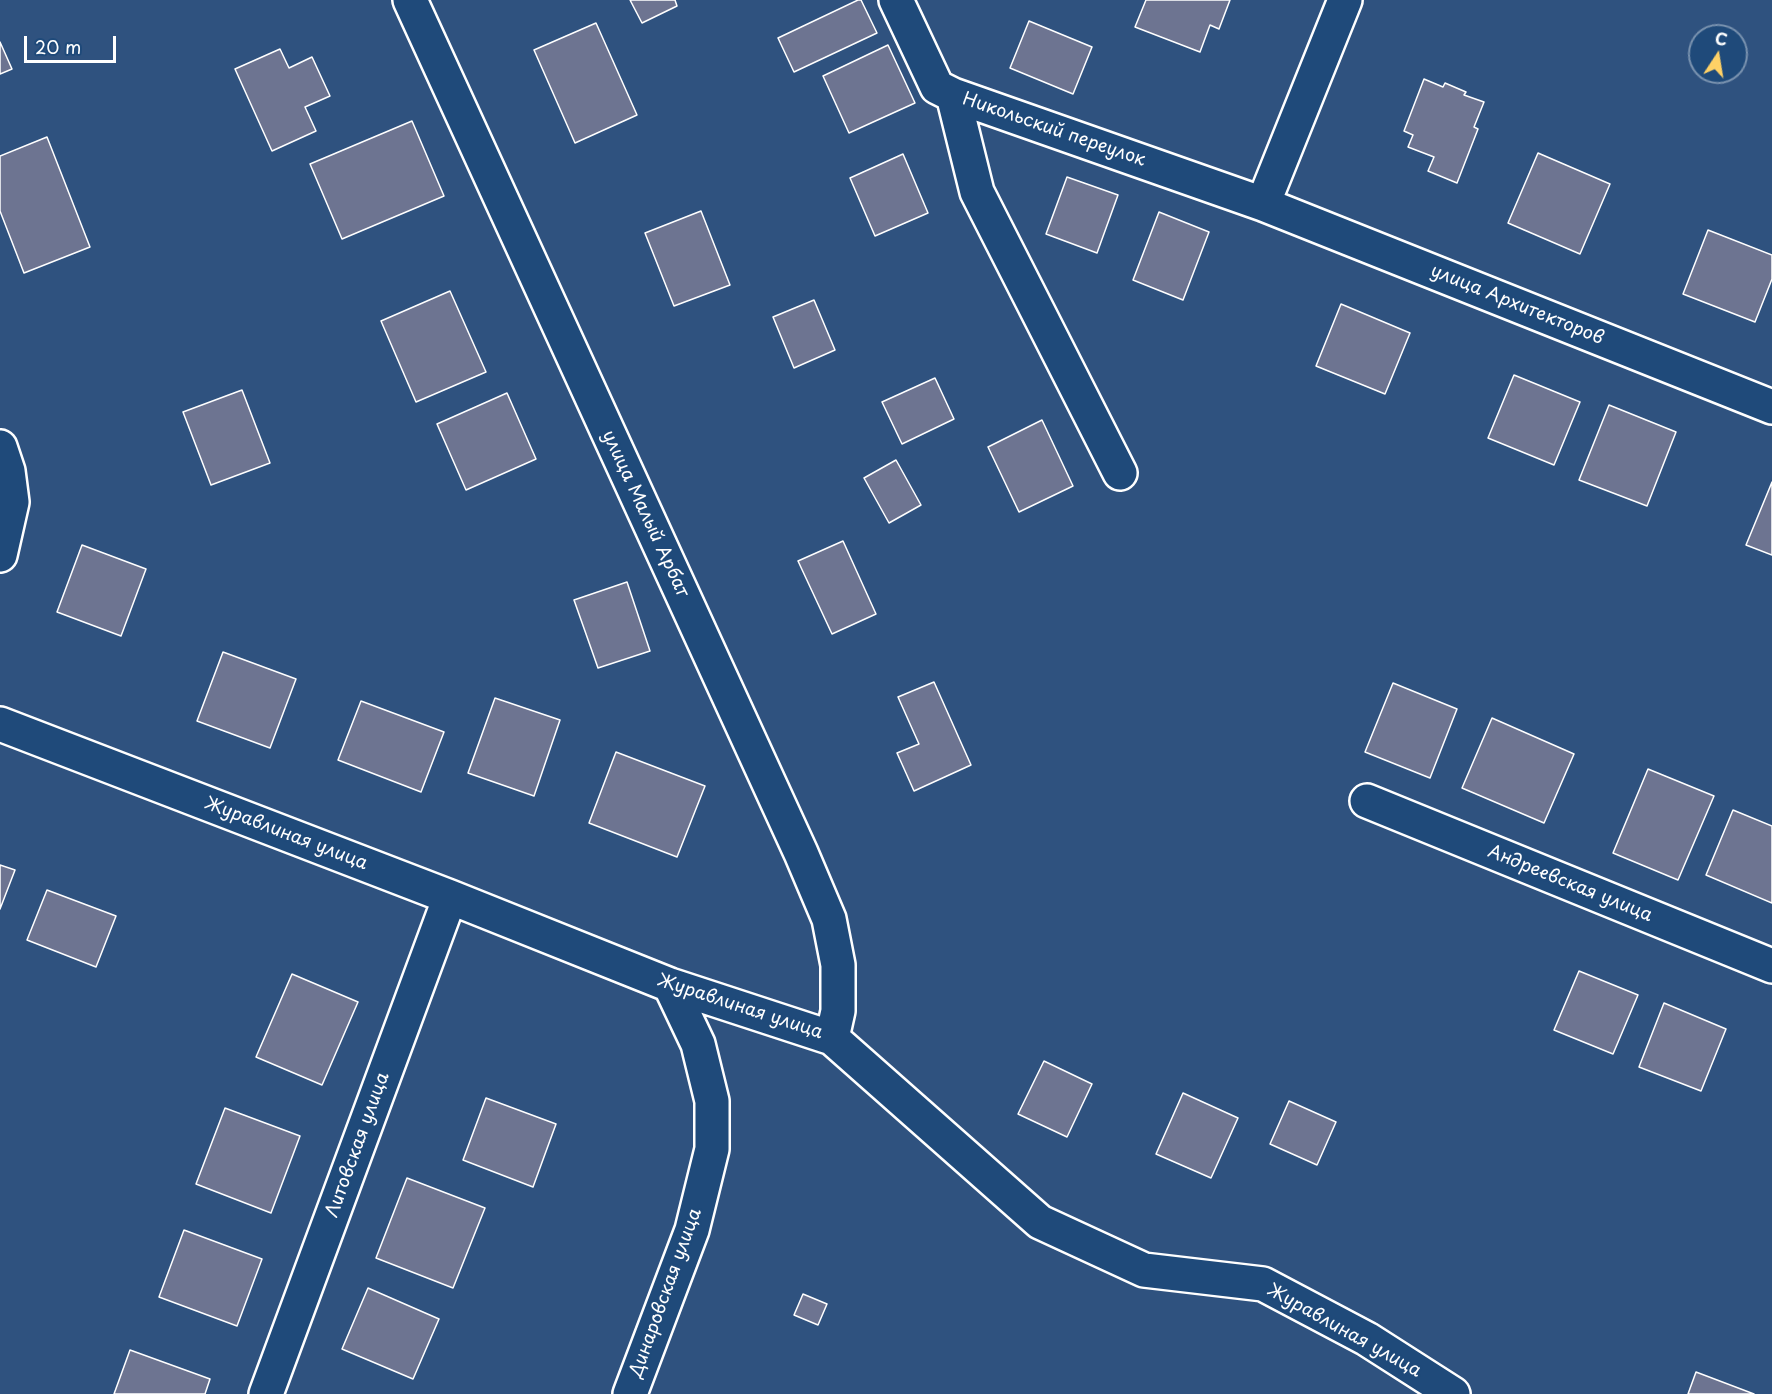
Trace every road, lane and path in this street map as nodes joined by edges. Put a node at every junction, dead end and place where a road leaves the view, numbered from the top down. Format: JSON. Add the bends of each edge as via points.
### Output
{"nodes":[{"id":1,"x":410,"y":0,"type":"edge"},
{"id":2,"x":896,"y":0,"type":"edge"},
{"id":3,"x":1345,"y":0,"type":"edge"},
{"id":4,"x":953,"y":95,"type":"junction"},
{"id":5,"x":1263,"y":204,"type":"junction"},
{"id":6,"x":1772,"y":407,"type":"edge"},
{"id":7,"x":0,"y":447,"type":"edge"},
{"id":8,"x":1120,"y":473,"type":"dead end"},
{"id":9,"x":0,"y":555,"type":"edge"},
{"id":10,"x":0,"y":724,"type":"edge"},
{"id":11,"x":1367,"y":801,"type":"dead end"},
{"id":12,"x":450,"y":897,"type":"junction"},
{"id":13,"x":1772,"y":966,"type":"edge"},
{"id":14,"x":670,"y":985,"type":"junction"},
{"id":15,"x":832,"y":1038,"type":"junction"},
{"id":16,"x":266,"y":1394,"type":"edge"},
{"id":17,"x":630,"y":1394,"type":"edge"},
{"id":18,"x":1453,"y":1394,"type":"edge"}],
"edges":[{"from":1,"to":15,"type":"street","name":"улица Малый Арбат","via":[[829,919],[838,965],[838,1011]]},
{"from":2,"to":4,"type":"street","name":"Никольский переулок","via":[[937,87]]},
{"from":3,"to":5,"type":"street"},
{"from":4,"to":5,"type":"street","name":"Никольский переулок"},
{"from":4,"to":8,"type":"street","via":[[977,192]]},
{"from":5,"to":6,"type":"street","name":"улица Архитекторов"},
{"from":7,"to":9,"type":"street","via":[[12,502]]},
{"from":10,"to":12,"type":"street","name":"Журавлиная улица"},
{"from":11,"to":13,"type":"street","name":"Андреевская улица"},
{"from":12,"to":14,"type":"street","name":"Журавлиная улица"},
{"from":12,"to":16,"type":"street","name":"Литовская улица"},
{"from":14,"to":15,"type":"street","name":"Журавлиная улица"},
{"from":14,"to":17,"type":"street","name":"Динаровская улица","via":[[698,1044],[711,1101],[711,1149],[692,1230]]},
{"from":15,"to":18,"type":"street","name":"Журавлиная улица","via":[[1040,1222],[1143,1270],[1263,1284],[1367,1339]]}]}
